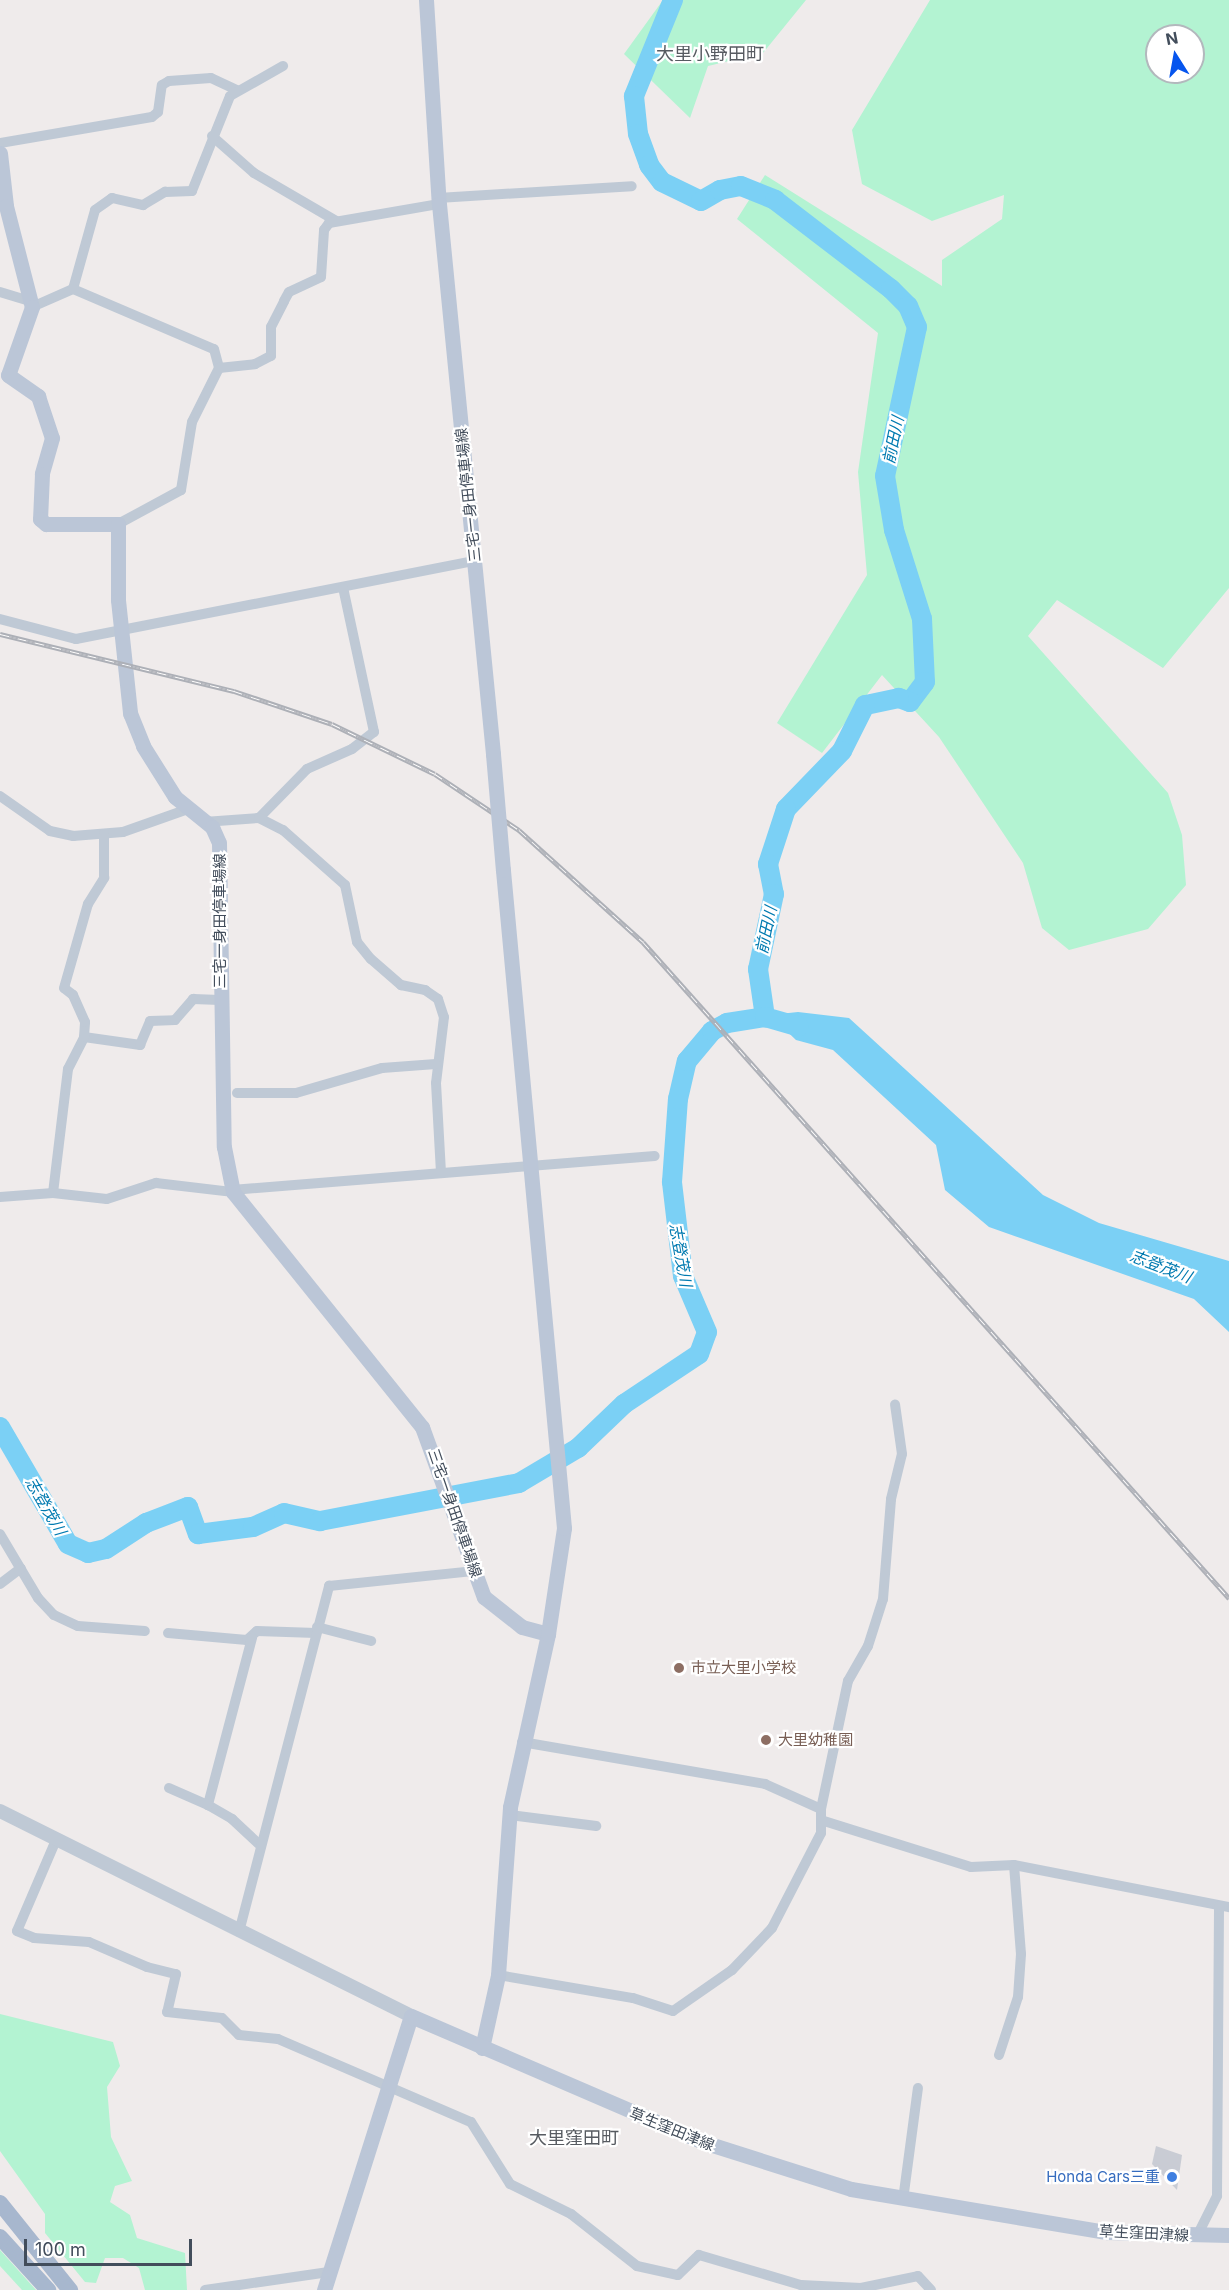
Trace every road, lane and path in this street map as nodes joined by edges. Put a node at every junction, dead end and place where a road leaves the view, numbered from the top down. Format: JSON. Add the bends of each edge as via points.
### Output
{"nodes":[{"id":1,"x":426,"y":0,"type":"edge"},
{"id":2,"x":283,"y":66,"type":"dead end"},
{"id":3,"x":237,"y":90,"type":"junction"},
{"id":4,"x":212,"y":136,"type":"junction"},
{"id":5,"x":0,"y":143,"type":"edge"},
{"id":6,"x":0,"y":153,"type":"edge"},
{"id":7,"x":632,"y":186,"type":"dead end"},
{"id":8,"x":439,"y":201,"type":"junction"},
{"id":9,"x":336,"y":221,"type":"junction"},
{"id":10,"x":73,"y":289,"type":"junction"},
{"id":11,"x":0,"y":292,"type":"edge"},
{"id":12,"x":31,"y":304,"type":"junction"},
{"id":13,"x":219,"y":368,"type":"junction"},
{"id":14,"x":118,"y":524,"type":"junction"},
{"id":15,"x":475,"y":561,"type":"junction"},
{"id":16,"x":343,"y":588,"type":"junction"},
{"id":17,"x":0,"y":620,"type":"edge"},
{"id":18,"x":122,"y":632,"type":"junction"},
{"id":19,"x":0,"y":796,"type":"edge"},
{"id":20,"x":188,"y":809,"type":"junction"},
{"id":21,"x":259,"y":818,"type":"junction"},
{"id":22,"x":204,"y":822,"type":"junction"},
{"id":23,"x":104,"y":834,"type":"junction"},
{"id":24,"x":220,"y":1000,"type":"junction"},
{"id":25,"x":84,"y":1037,"type":"junction"},
{"id":26,"x":436,"y":1064,"type":"junction"},
{"id":27,"x":237,"y":1093,"type":"dead end"},
{"id":28,"x":655,"y":1156,"type":"dead end"},
{"id":29,"x":531,"y":1163,"type":"junction"},
{"id":30,"x":441,"y":1172,"type":"junction"},
{"id":31,"x":233,"y":1191,"type":"junction"},
{"id":32,"x":53,"y":1194,"type":"junction"},
{"id":33,"x":0,"y":1197,"type":"edge"},
{"id":34,"x":895,"y":1404,"type":"dead end"},
{"id":35,"x":0,"y":1534,"type":"edge"},
{"id":36,"x":21,"y":1568,"type":"junction"},
{"id":37,"x":475,"y":1571,"type":"junction"},
{"id":38,"x":0,"y":1584,"type":"edge"},
{"id":39,"x":316,"y":1630,"type":"junction"},
{"id":40,"x":145,"y":1631,"type":"dead end"},
{"id":41,"x":168,"y":1633,"type":"dead end"},
{"id":42,"x":548,"y":1634,"type":"junction"},
{"id":43,"x":252,"y":1638,"type":"junction"},
{"id":44,"x":371,"y":1641,"type":"dead end"},
{"id":45,"x":522,"y":1742,"type":"junction"},
{"id":46,"x":169,"y":1788,"type":"dead end"},
{"id":47,"x":208,"y":1805,"type":"junction"},
{"id":48,"x":821,"y":1809,"type":"junction"},
{"id":49,"x":0,"y":1811,"type":"edge"},
{"id":50,"x":510,"y":1815,"type":"junction"},
{"id":51,"x":824,"y":1821,"type":"junction"},
{"id":52,"x":596,"y":1826,"type":"dead end"},
{"id":53,"x":56,"y":1840,"type":"junction"},
{"id":54,"x":260,"y":1845,"type":"junction"},
{"id":55,"x":1014,"y":1866,"type":"junction"},
{"id":56,"x":1224,"y":1906,"type":"edge"},
{"id":57,"x":239,"y":1932,"type":"junction"},
{"id":58,"x":498,"y":1975,"type":"junction"},
{"id":59,"x":411,"y":2016,"type":"junction"},
{"id":60,"x":482,"y":2048,"type":"junction"},
{"id":61,"x":999,"y":2055,"type":"dead end"},
{"id":62,"x":388,"y":2087,"type":"junction"},
{"id":63,"x":918,"y":2088,"type":"dead end"},
{"id":64,"x":903,"y":2200,"type":"junction"},
{"id":65,"x":0,"y":2203,"type":"edge"},
{"id":66,"x":1229,"y":2235,"type":"edge"},
{"id":67,"x":1197,"y":2236,"type":"junction"},
{"id":68,"x":0,"y":2238,"type":"edge"},
{"id":69,"x":329,"y":2272,"type":"junction"},
{"id":70,"x":48,"y":2290,"type":"edge"},
{"id":71,"x":70,"y":2290,"type":"edge"},
{"id":72,"x":206,"y":2290,"type":"edge"},
{"id":73,"x":324,"y":2290,"type":"edge"},
{"id":74,"x":931,"y":2290,"type":"edge"}],
"edges":[{"from":1,"to":8,"type":"main road","name":"三宅一身田停車場線"},
{"from":2,"to":3,"type":"street"},
{"from":3,"to":4,"type":"street","via":[[230,96]]},
{"from":3,"to":5,"type":"street","via":[[217,79],[169,81],[162,85],[159,109],[152,117]]},
{"from":4,"to":9,"type":"street","via":[[254,173]]},
{"from":4,"to":10,"type":"street","via":[[192,191],[165,192],[143,205],[112,198],[94,210]]},
{"from":6,"to":12,"type":"main road","via":[[6,206]]},
{"from":7,"to":8,"type":"street"},
{"from":8,"to":9,"type":"street"},
{"from":8,"to":15,"type":"main road","name":"三宅一身田停車場線"},
{"from":9,"to":13,"type":"street","via":[[324,230],[321,277],[289,292],[271,327],[272,356],[255,364]]},
{"from":10,"to":12,"type":"street"},
{"from":10,"to":13,"type":"street","via":[[214,349]]},
{"from":11,"to":12,"type":"street"},
{"from":12,"to":14,"type":"main road","via":[[8,375],[38,396],[52,438],[42,474],[40,519],[46,524]]},
{"from":13,"to":14,"type":"street","via":[[192,422],[181,490]]},
{"from":14,"to":18,"type":"main road","name":"三宅一身田停車場線"},
{"from":15,"to":16,"type":"street"},
{"from":15,"to":29,"type":"main road","name":"三宅一身田停車場線","bridge":true},
{"from":16,"to":18,"type":"street"},
{"from":16,"to":21,"type":"street","via":[[374,732],[352,750],[307,769]]},
{"from":17,"to":18,"type":"street","via":[[76,639]]},
{"from":18,"to":20,"type":"main road","name":"三宅一身田停車場線","via":[[124,686],[134,726],[153,765]]},
{"from":19,"to":23,"type":"street","via":[[56,834]]},
{"from":20,"to":22,"type":"main road","name":"三宅一身田停車場線"},
{"from":20,"to":23,"type":"street","via":[[159,823]]},
{"from":21,"to":22,"type":"street"},
{"from":21,"to":26,"type":"street","via":[[283,830],[345,885],[357,942],[371,959],[401,985],[438,999],[444,1024]]},
{"from":22,"to":24,"type":"main road","name":"三宅一身田停車場線","via":[[217,835],[220,851]]},
{"from":23,"to":25,"type":"street","via":[[104,878],[88,904],[64,988],[73,995],[85,1022]]},
{"from":24,"to":25,"type":"street","via":[[193,999],[175,1020],[150,1021],[140,1045]]},
{"from":24,"to":31,"type":"main road","name":"三宅一身田停車場線","via":[[224,1147]]},
{"from":25,"to":32,"type":"street","via":[[68,1069]]},
{"from":26,"to":27,"type":"street","via":[[382,1068],[296,1093]]},
{"from":26,"to":30,"type":"street"},
{"from":28,"to":29,"type":"street"},
{"from":29,"to":30,"type":"street"},
{"from":29,"to":42,"type":"main road","name":"三宅一身田停車場線","via":[[562,1492],[561,1564]]},
{"from":30,"to":31,"type":"street"},
{"from":31,"to":32,"type":"street","via":[[156,1183],[107,1198]]},
{"from":31,"to":37,"type":"main road","name":"三宅一身田停車場線","via":[[410,1410],[432,1445]]},
{"from":32,"to":33,"type":"street"},
{"from":34,"to":48,"type":"street","via":[[902,1454],[891,1499],[889,1572],[876,1623],[851,1672]]},
{"from":35,"to":36,"type":"street"},
{"from":36,"to":38,"type":"street"},
{"from":36,"to":40,"type":"street","via":[[38,1598],[68,1623]]},
{"from":37,"to":39,"type":"street","via":[[329,1586]]},
{"from":37,"to":42,"type":"main road","name":"三宅一身田停車場線","via":[[493,1608],[522,1627]]},
{"from":39,"to":43,"type":"street","via":[[257,1631]]},
{"from":39,"to":44,"type":"street"},
{"from":39,"to":54,"type":"street"},
{"from":41,"to":43,"type":"street"},
{"from":42,"to":45,"type":"main road","name":"三宅一身田停車場線"},
{"from":43,"to":47,"type":"street"},
{"from":45,"to":48,"type":"street","via":[[765,1784]]},
{"from":45,"to":50,"type":"main road","name":"三宅一身田停車場線"},
{"from":46,"to":47,"type":"street"},
{"from":47,"to":54,"type":"street","via":[[232,1819]]},
{"from":48,"to":51,"type":"street"},
{"from":49,"to":53,"type":"street"},
{"from":50,"to":52,"type":"street"},
{"from":50,"to":58,"type":"main road","name":"三宅一身田停車場線"},
{"from":51,"to":55,"type":"street","via":[[971,1867]]},
{"from":51,"to":58,"type":"street","via":[[810,1857],[768,1933],[732,1970],[679,2009],[670,2011],[633,1998]]},
{"from":53,"to":57,"type":"street"},
{"from":53,"to":62,"type":"street","via":[[17,1931],[34,1938],[89,1942],[147,1967],[176,1974],[167,2012],[222,2018],[239,2035],[278,2039]]},
{"from":54,"to":57,"type":"street"},
{"from":55,"to":56,"type":"street"},
{"from":55,"to":61,"type":"street","via":[[1021,1954],[1018,1997]]},
{"from":56,"to":67,"type":"street","via":[[1217,2196]]},
{"from":57,"to":59,"type":"street"},
{"from":58,"to":60,"type":"main road","name":"三宅一身田停車場線"},
{"from":59,"to":60,"type":"main road","name":"草生窪田津線"},
{"from":59,"to":62,"type":"main road"},
{"from":60,"to":64,"type":"main road","name":"草生窪田津線","via":[[703,2142],[798,2174]]},
{"from":62,"to":69,"type":"main road"},
{"from":62,"to":74,"type":"street","via":[[471,2122],[510,2184],[571,2214],[614,2250],[651,2272],[678,2275],[699,2255],[801,2285],[861,2288],[918,2276]]},
{"from":63,"to":64,"type":"street"},
{"from":64,"to":67,"type":"main road","name":"草生窪田津線","via":[[1106,2232]]},
{"from":65,"to":71,"type":"main road"},
{"from":66,"to":67,"type":"main road","name":"草生窪田津線"},
{"from":68,"to":70,"type":"main road"},
{"from":69,"to":72,"type":"street"},
{"from":69,"to":73,"type":"main road"}]}
